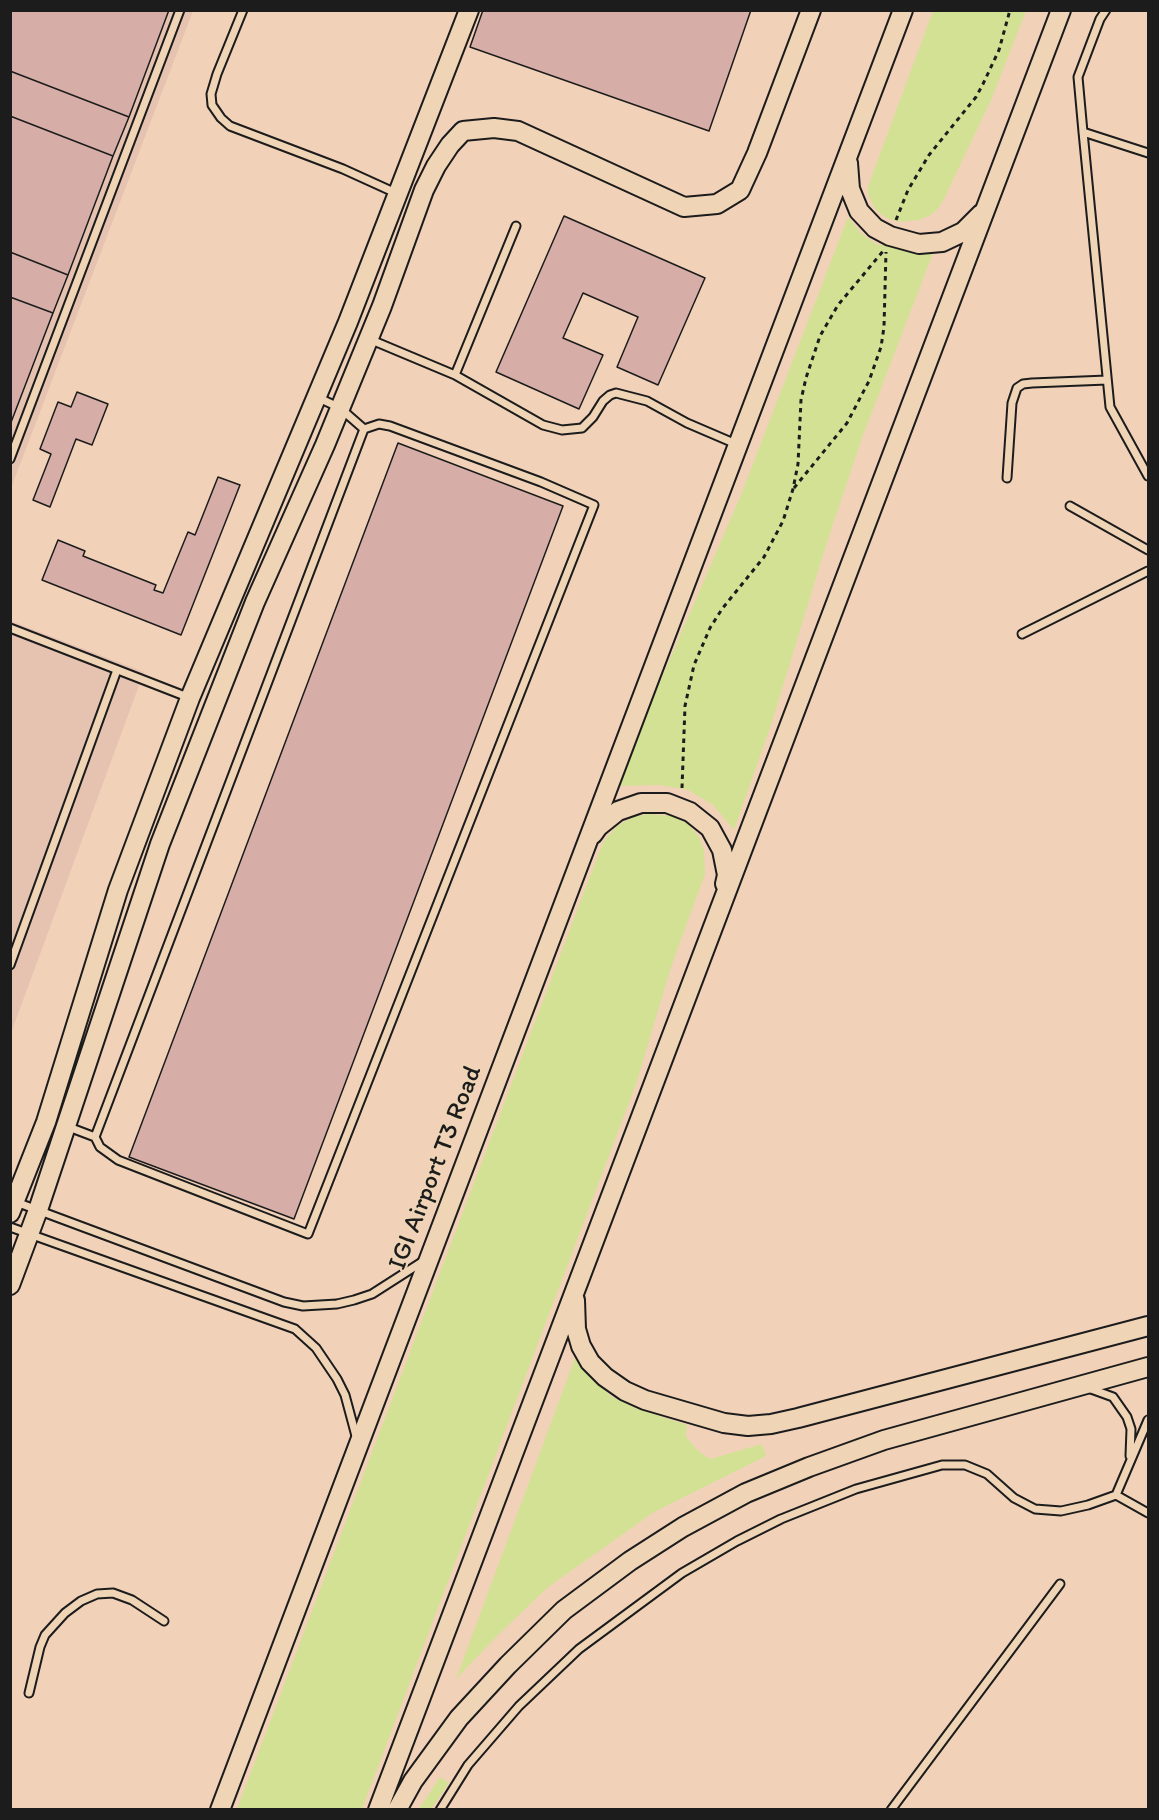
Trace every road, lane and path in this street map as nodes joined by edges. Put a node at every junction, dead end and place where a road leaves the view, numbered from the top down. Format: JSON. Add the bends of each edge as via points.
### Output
{"nodes":[{"id":1,"x":180,"y":10,"type":"edge"},
{"id":2,"x":243,"y":10,"type":"edge"},
{"id":3,"x":468,"y":10,"type":"edge"},
{"id":4,"x":811,"y":10,"type":"edge"},
{"id":5,"x":903,"y":10,"type":"edge"},
{"id":6,"x":1010,"y":10,"type":"edge"},
{"id":7,"x":1061,"y":10,"type":"edge"},
{"id":8,"x":1106,"y":10,"type":"edge"},
{"id":9,"x":1083,"y":132,"type":"junction"},
{"id":10,"x":853,"y":142,"type":"junction"},
{"id":11,"x":1149,"y":153,"type":"edge"},
{"id":12,"x":991,"y":194,"type":"junction"},
{"id":13,"x":398,"y":195,"type":"junction"},
{"id":14,"x":896,"y":221,"type":"dead end"},
{"id":15,"x":516,"y":226,"type":"dead end"},
{"id":16,"x":369,"y":339,"type":"junction"},
{"id":17,"x":456,"y":375,"type":"junction"},
{"id":18,"x":1107,"y":380,"type":"junction"},
{"id":19,"x":317,"y":397,"type":"junction"},
{"id":20,"x":340,"y":408,"type":"junction"},
{"id":21,"x":364,"y":429,"type":"junction"},
{"id":22,"x":738,"y":444,"type":"junction"},
{"id":23,"x":10,"y":459,"type":"edge"},
{"id":24,"x":1149,"y":476,"type":"edge"},
{"id":25,"x":1007,"y":478,"type":"dead end"},
{"id":26,"x":793,"y":489,"type":"junction"},
{"id":27,"x":1070,"y":506,"type":"dead end"},
{"id":28,"x":1149,"y":550,"type":"edge"},
{"id":29,"x":1149,"y":571,"type":"edge"},
{"id":30,"x":10,"y":628,"type":"edge"},
{"id":31,"x":1023,"y":634,"type":"dead end"},
{"id":32,"x":117,"y":670,"type":"junction"},
{"id":33,"x":190,"y":698,"type":"junction"},
{"id":34,"x":682,"y":788,"type":"dead end"},
{"id":35,"x":584,"y":848,"type":"junction"},
{"id":36,"x":723,"y":900,"type":"junction"},
{"id":37,"x":10,"y":964,"type":"edge"},
{"id":38,"x":66,"y":1126,"type":"junction"},
{"id":39,"x":95,"y":1137,"type":"junction"},
{"id":40,"x":12,"y":1205,"type":"edge"},
{"id":41,"x":38,"y":1210,"type":"junction"},
{"id":42,"x":10,"y":1227,"type":"edge"},
{"id":43,"x":29,"y":1234,"type":"junction"},
{"id":44,"x":429,"y":1258,"type":"junction"},
{"id":45,"x":10,"y":1285,"type":"edge"},
{"id":46,"x":576,"y":1286,"type":"junction"},
{"id":47,"x":1149,"y":1326,"type":"edge"},
{"id":48,"x":1149,"y":1367,"type":"edge"},
{"id":49,"x":1070,"y":1388,"type":"junction"},
{"id":50,"x":1149,"y":1420,"type":"edge"},
{"id":51,"x":359,"y":1444,"type":"junction"},
{"id":52,"x":1129,"y":1462,"type":"junction"},
{"id":53,"x":1116,"y":1495,"type":"junction"},
{"id":54,"x":1149,"y":1513,"type":"edge"},
{"id":55,"x":1060,"y":1584,"type":"dead end"},
{"id":56,"x":164,"y":1621,"type":"dead end"},
{"id":57,"x":29,"y":1693,"type":"dead end"},
{"id":58,"x":220,"y":1809,"type":"edge"},
{"id":59,"x":378,"y":1809,"type":"edge"},
{"id":60,"x":397,"y":1809,"type":"edge"},
{"id":61,"x":440,"y":1809,"type":"edge"},
{"id":62,"x":891,"y":1809,"type":"edge"}],
"edges":[{"from":1,"to":23,"type":"lane"},
{"from":2,"to":13,"type":"lane","via":[[211,94],[220,118],[230,126],[343,169]]},
{"from":3,"to":13,"type":"main road"},
{"from":4,"to":16,"type":"main road","via":[[740,190],[717,204],[684,207],[518,131],[463,131],[436,166],[424,190]]},
{"from":5,"to":10,"type":"main road"},
{"from":6,"to":14,"type":"path","via":[[999,50],[976,97],[929,155],[908,190]]},
{"from":7,"to":12,"type":"main road"},
{"from":8,"to":9,"type":"lane","via":[[1078,77]]},
{"from":9,"to":11,"type":"lane"},
{"from":9,"to":18,"type":"lane"},
{"from":10,"to":12,"type":"main road","via":[[848,165],[850,189],[860,211],[875,228],[890,236],[919,244],[942,242],[963,232],[980,215]]},
{"from":10,"to":22,"type":"main road","name":"IGI Airport T3 Road"},
{"from":12,"to":36,"type":"main road"},
{"from":13,"to":19,"type":"main road"},
{"from":15,"to":17,"type":"lane"},
{"from":16,"to":17,"type":"lane"},
{"from":16,"to":20,"type":"main road"},
{"from":17,"to":22,"type":"lane","via":[[552,428],[582,428],[603,401],[616,393],[647,401]]},
{"from":18,"to":24,"type":"lane","via":[[1110,407]]},
{"from":18,"to":25,"type":"lane","via":[[1032,383],[1017,388],[1012,403]]},
{"from":19,"to":20,"type":"lane"},
{"from":19,"to":33,"type":"main road"},
{"from":20,"to":21,"type":"lane"},
{"from":20,"to":38,"type":"main road","via":[[255,602],[165,833]]},
{"from":21,"to":39,"type":"lane"},
{"from":21,"to":39,"type":"lane","via":[[379,424],[390,426],[594,505],[308,1234],[118,1160],[100,1147]]},
{"from":22,"to":35,"type":"main road","name":"IGI Airport T3 Road"},
{"from":26,"to":26,"type":"path","via":[[801,400],[811,359],[838,305],[886,247],[885,320],[872,374],[847,423]]},
{"from":26,"to":34,"type":"path","via":[[775,538],[722,609],[694,665],[685,706]]},
{"from":27,"to":28,"type":"lane"},
{"from":29,"to":31,"type":"lane"},
{"from":30,"to":32,"type":"lane"},
{"from":32,"to":33,"type":"lane"},
{"from":32,"to":37,"type":"lane"},
{"from":33,"to":40,"type":"main road","via":[[118,890],[46,1122]]},
{"from":35,"to":36,"type":"main road","via":[[598,827],[618,811],[641,803],[667,803],[690,812],[710,828],[722,850],[727,875]]},
{"from":35,"to":44,"type":"main road","name":"IGI Airport T3 Road"},
{"from":36,"to":46,"type":"main road"},
{"from":38,"to":39,"type":"lane"},
{"from":38,"to":41,"type":"main road"},
{"from":40,"to":41,"type":"lane"},
{"from":41,"to":43,"type":"main road"},
{"from":41,"to":44,"type":"lane","via":[[303,1306],[328,1305],[372,1294]]},
{"from":42,"to":43,"type":"lane"},
{"from":43,"to":45,"type":"main road"},
{"from":43,"to":51,"type":"lane","via":[[295,1329],[316,1348],[337,1379]]},
{"from":44,"to":51,"type":"main road","name":"IGI Airport T3 Road"},
{"from":46,"to":47,"type":"main road","via":[[574,1314],[580,1346],[604,1377],[645,1400],[724,1424],[748,1426],[798,1418]]},
{"from":46,"to":59,"type":"main road"},
{"from":48,"to":49,"type":"main road"},
{"from":49,"to":52,"type":"lane","via":[[1100,1391],[1113,1397],[1131,1429]]},
{"from":49,"to":60,"type":"main road","via":[[884,1440],[819,1463],[746,1493],[683,1527],[564,1610],[508,1665],[459,1718]]},
{"from":50,"to":52,"type":"lane"},
{"from":51,"to":58,"type":"main road","name":"IGI Airport T3 Road"},
{"from":52,"to":53,"type":"lane"},
{"from":53,"to":54,"type":"lane"},
{"from":53,"to":61,"type":"lane","via":[[1074,1509],[1047,1511],[1023,1504],[987,1474],[954,1464],[856,1489],[781,1518],[682,1572],[579,1649],[519,1706],[468,1765]]},
{"from":55,"to":62,"type":"lane"},
{"from":56,"to":57,"type":"lane","via":[[132,1600],[113,1593],[81,1601],[45,1635]]}]}
